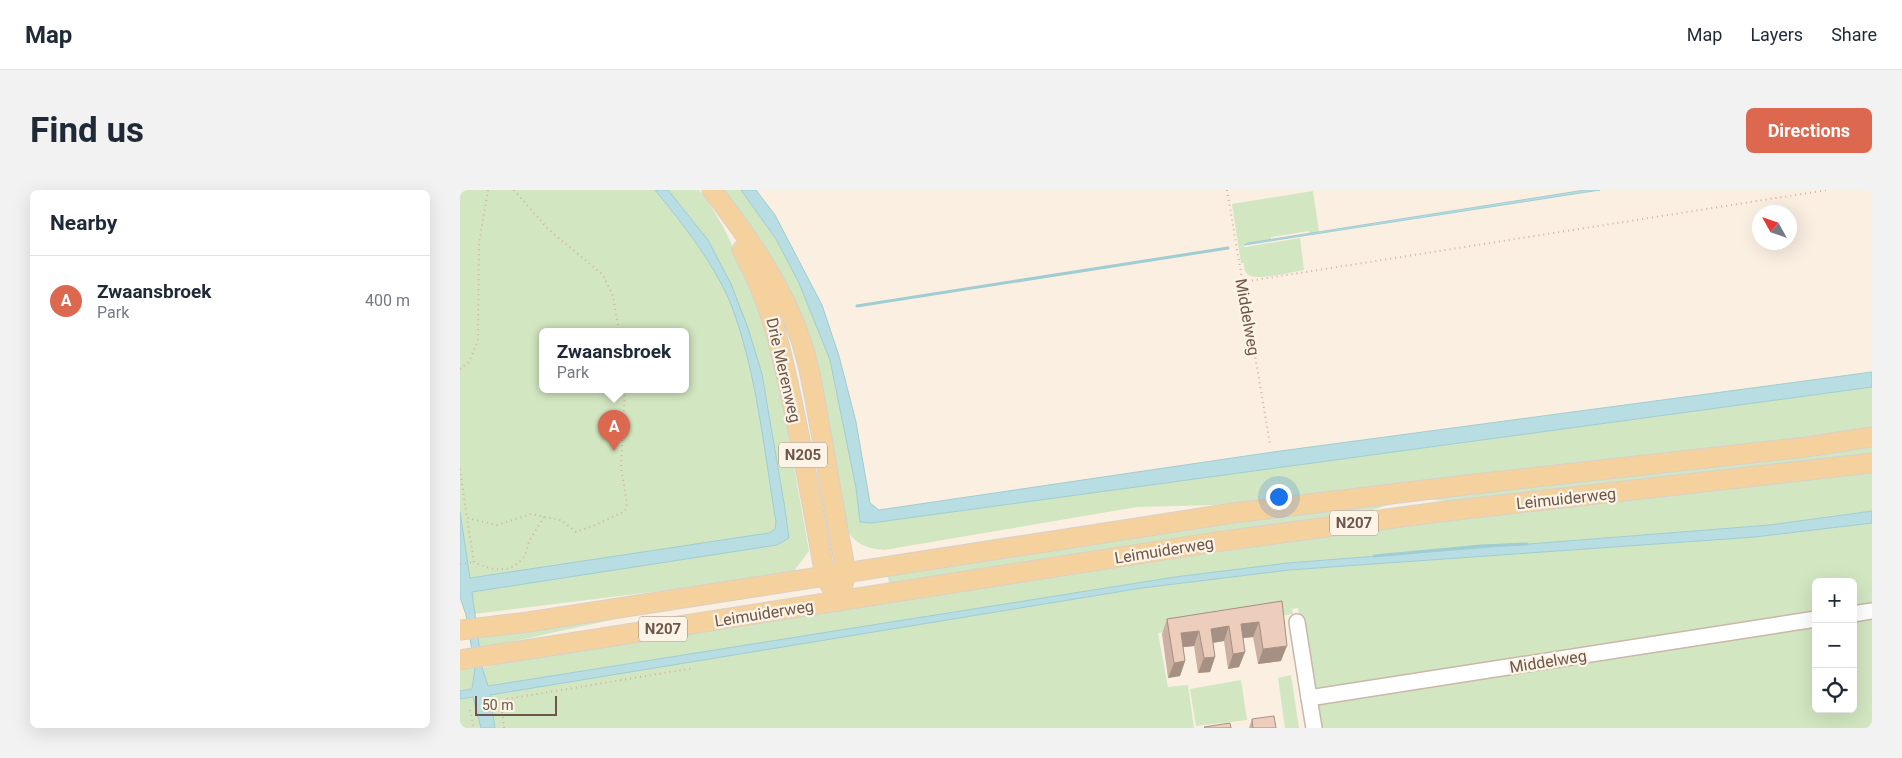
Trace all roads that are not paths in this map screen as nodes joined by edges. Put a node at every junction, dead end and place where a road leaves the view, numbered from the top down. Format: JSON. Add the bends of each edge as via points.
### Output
{"nodes":[{"id":1,"x":703,"y":190,"type":"edge"},
{"id":2,"x":712,"y":190,"type":"edge"},
{"id":3,"x":1872,"y":437,"type":"edge"},
{"id":4,"x":1872,"y":463,"type":"edge"},
{"id":5,"x":846,"y":572,"type":"junction"},
{"id":6,"x":825,"y":576,"type":"junction"},
{"id":7,"x":839,"y":601,"type":"junction"},
{"id":8,"x":1872,"y":611,"type":"edge"},
{"id":9,"x":1857,"y":613,"type":"edge"},
{"id":10,"x":1812,"y":620,"type":"edge"},
{"id":11,"x":1297,"y":622,"type":"dead end"},
{"id":12,"x":460,"y":630,"type":"edge"},
{"id":13,"x":463,"y":660,"type":"edge"},
{"id":14,"x":1309,"y":698,"type":"junction"},
{"id":15,"x":1314,"y":728,"type":"edge"}],
"edges":[{"from":1,"to":6,"type":"main road","name":"Drie Merenweg","number":"N205","via":[[751,265],[778,335]]},
{"from":2,"to":5,"type":"main road","name":"Drie Merenweg","number":"N205","via":[[761,258],[795,324],[813,392]]},
{"from":3,"to":5,"type":"main road","name":"Leimuiderweg","number":"N207","via":[[1233,513]]},
{"from":4,"to":7,"type":"main road","name":"Leimuiderweg","number":"N207","via":[[1420,514],[1216,542]]},
{"from":5,"to":6,"type":"main road","name":"Leimuiderweg","number":"N207"},
{"from":5,"to":7,"type":"main road","name":"Drie Merenweg","number":"N205"},
{"from":6,"to":7,"type":"main road","name":"Drie Merenweg","number":"N205"},
{"from":6,"to":12,"type":"main road","name":"Leimuiderweg","number":"N207"},
{"from":7,"to":13,"type":"main road","name":"Leimuiderweg","number":"N207"},
{"from":8,"to":9,"type":"lane"},
{"from":10,"to":14,"type":"lane","name":"Middelweg"},
{"from":11,"to":14,"type":"lane"},
{"from":14,"to":15,"type":"lane"}]}
